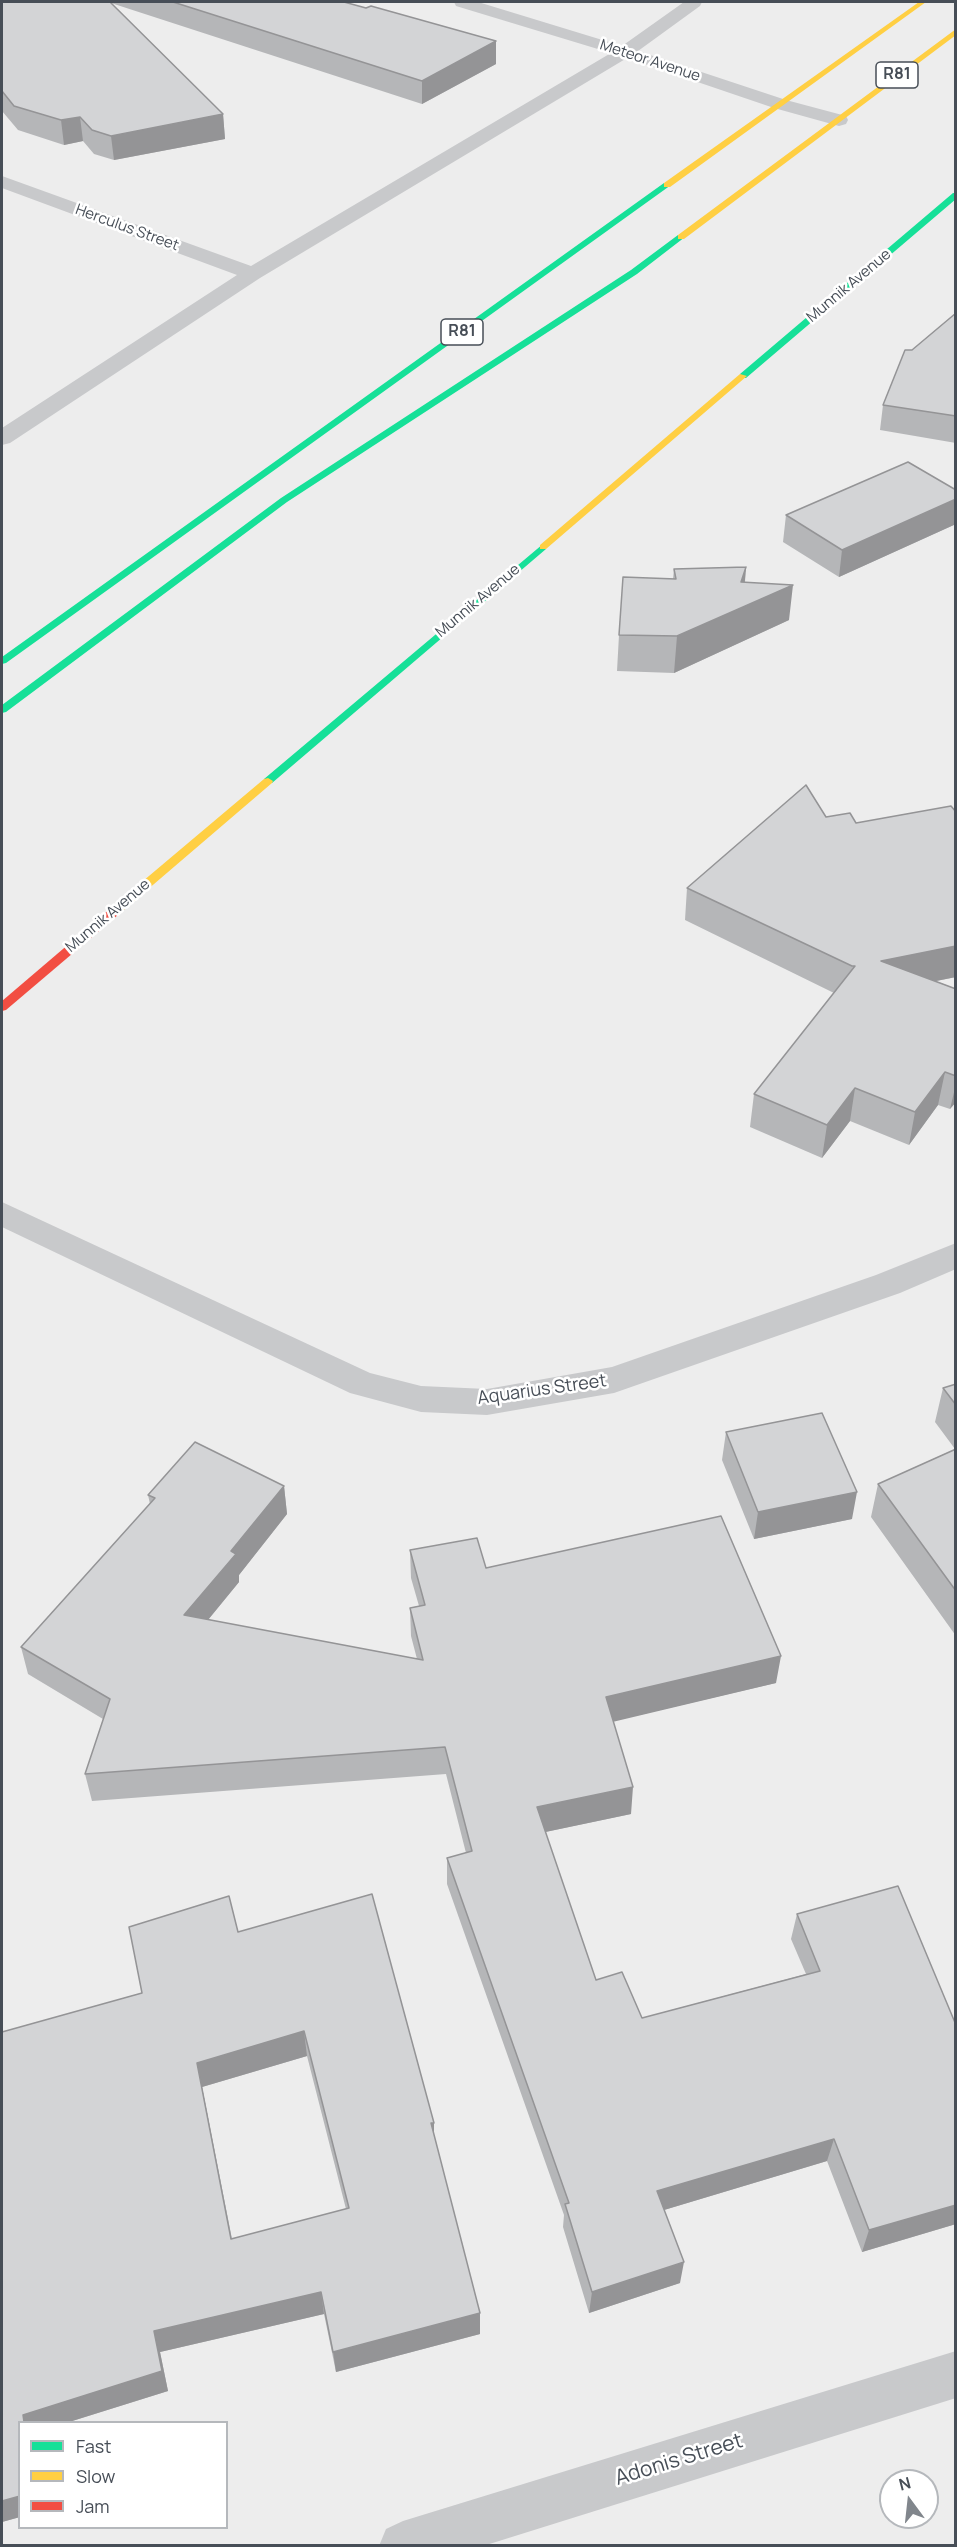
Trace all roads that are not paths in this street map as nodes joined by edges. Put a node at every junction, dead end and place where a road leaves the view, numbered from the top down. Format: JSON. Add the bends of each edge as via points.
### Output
{"nodes":[{"id":1,"x":462,"y":2,"type":"edge"},
{"id":2,"x":694,"y":2,"type":"edge"},
{"id":3,"x":923,"y":2,"type":"edge"},
{"id":4,"x":956,"y":31,"type":"edge"},
{"id":5,"x":625,"y":52,"type":"junction"},
{"id":6,"x":780,"y":104,"type":"junction"},
{"id":7,"x":839,"y":120,"type":"junction"},
{"id":8,"x":2,"y":182,"type":"edge"},
{"id":9,"x":956,"y":195,"type":"edge"},
{"id":10,"x":253,"y":274,"type":"junction"},
{"id":11,"x":2,"y":438,"type":"edge"},
{"id":12,"x":2,"y":661,"type":"edge"},
{"id":13,"x":2,"y":710,"type":"edge"},
{"id":14,"x":2,"y":1007,"type":"edge"},
{"id":15,"x":2,"y":1214,"type":"edge"},
{"id":16,"x":956,"y":1255,"type":"edge"},
{"id":17,"x":956,"y":2374,"type":"edge"},
{"id":18,"x":403,"y":2546,"type":"edge"}],
"edges":[{"from":1,"to":5,"type":"street","name":"Meteor Avenue"},
{"from":2,"to":5,"type":"street"},
{"from":3,"to":6,"type":"main road","number":"R81"},
{"from":4,"to":7,"type":"main road","number":"R81"},
{"from":5,"to":6,"type":"street","name":"Meteor Avenue"},
{"from":5,"to":10,"type":"street"},
{"from":6,"to":7,"type":"street","name":"Meteor Avenue"},
{"from":6,"to":12,"type":"main road","number":"R81"},
{"from":7,"to":13,"type":"main road","number":"R81","via":[[634,272],[284,500]]},
{"from":8,"to":10,"type":"street","name":"Herculus Street"},
{"from":9,"to":14,"type":"main road","name":"Munnik Avenue"},
{"from":10,"to":11,"type":"street"},
{"from":15,"to":16,"type":"street","name":"Aquarius Street","via":[[362,1384],[421,1399],[487,1402],[614,1380],[888,1284]]},
{"from":17,"to":18,"type":"street","name":"Adonis Street"}]}
